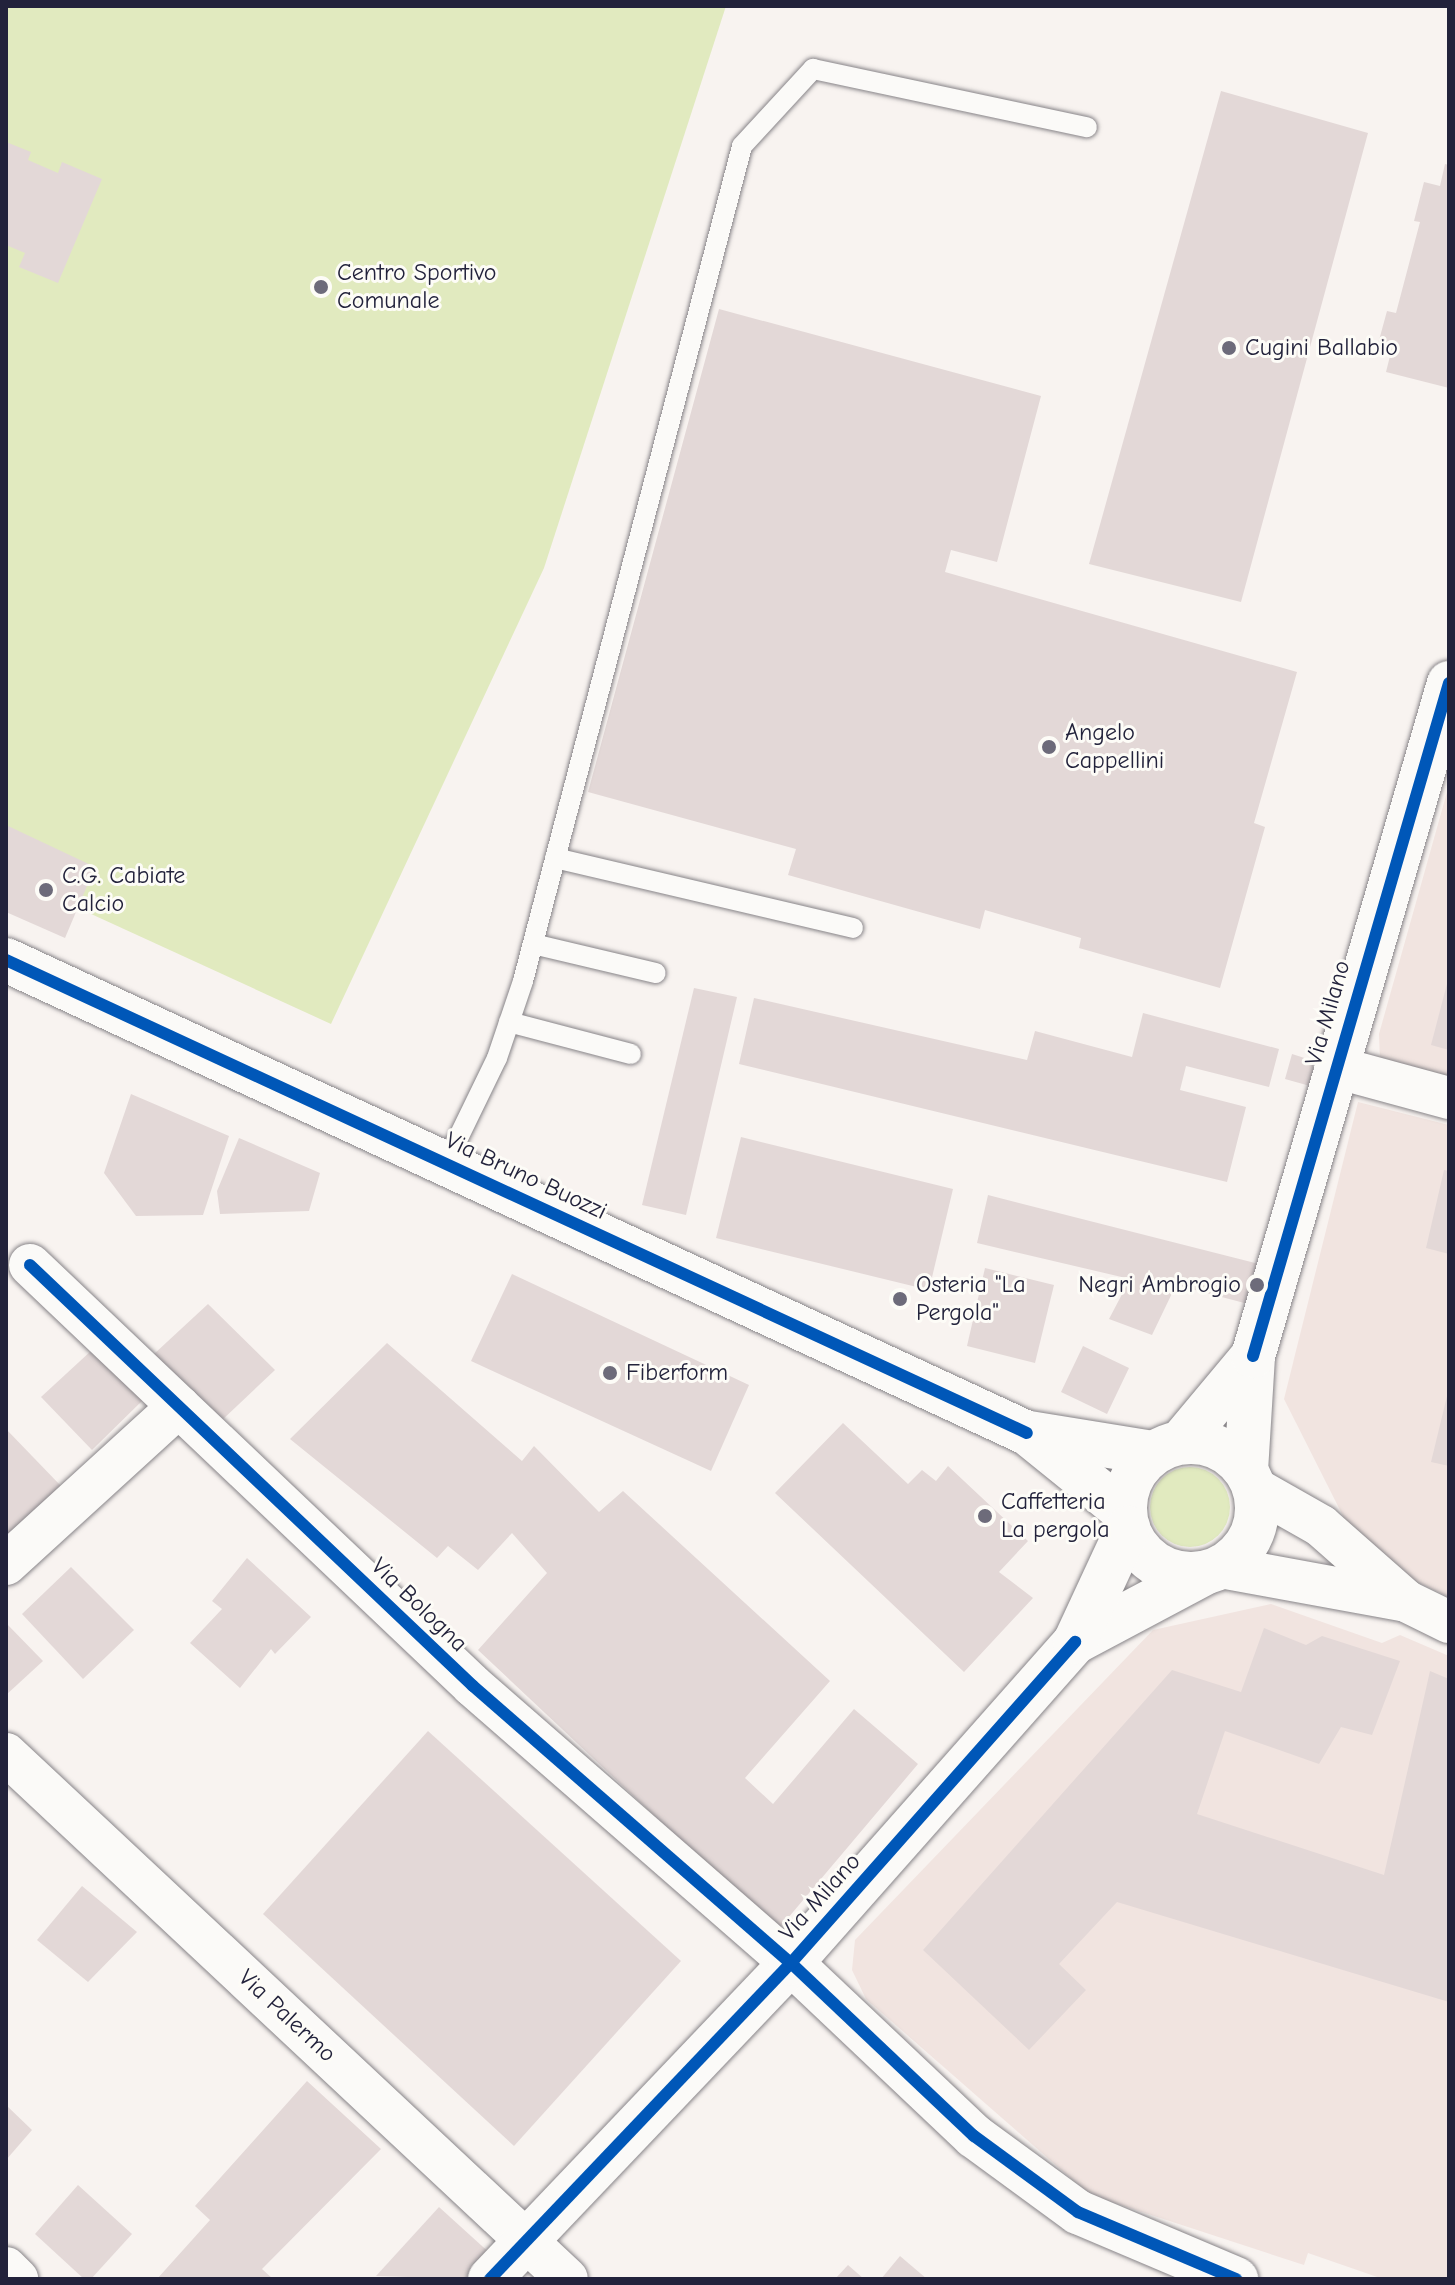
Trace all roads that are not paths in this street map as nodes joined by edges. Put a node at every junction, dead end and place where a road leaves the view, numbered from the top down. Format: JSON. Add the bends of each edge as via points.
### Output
{"nodes":[{"id":1,"x":1087,"y":127,"type":"dead end"},
{"id":2,"x":1449,"y":683,"type":"edge"},
{"id":3,"x":555,"y":858,"type":"junction"},
{"id":4,"x":853,"y":928,"type":"dead end"},
{"id":5,"x":533,"y":944,"type":"junction"},
{"id":6,"x":6,"y":960,"type":"edge"},
{"id":7,"x":656,"y":973,"type":"dead end"},
{"id":8,"x":509,"y":1022,"type":"junction"},
{"id":9,"x":631,"y":1054,"type":"dead end"},
{"id":10,"x":1335,"y":1067,"type":"junction"},
{"id":11,"x":1449,"y":1098,"type":"edge"},
{"id":12,"x":446,"y":1163,"type":"junction"},
{"id":13,"x":18,"y":1260,"type":"edge"},
{"id":14,"x":1253,"y":1356,"type":"junction"},
{"id":15,"x":179,"y":1406,"type":"junction"},
{"id":16,"x":1027,"y":1433,"type":"junction"},
{"id":17,"x":1166,"y":1448,"type":"junction"},
{"id":18,"x":1251,"y":1480,"type":"junction"},
{"id":19,"x":1126,"y":1520,"type":"junction"},
{"id":20,"x":6,"y":1564,"type":"edge"},
{"id":21,"x":1213,"y":1570,"type":"junction"},
{"id":22,"x":1406,"y":1601,"type":"junction"},
{"id":23,"x":1449,"y":1622,"type":"edge"},
{"id":24,"x":1075,"y":1642,"type":"junction"},
{"id":25,"x":6,"y":1754,"type":"edge"},
{"id":26,"x":791,"y":1963,"type":"junction"},
{"id":27,"x":525,"y":2239,"type":"junction"},
{"id":28,"x":6,"y":2268,"type":"edge"},
{"id":29,"x":17,"y":2279,"type":"edge"},
{"id":30,"x":490,"y":2279,"type":"edge"},
{"id":31,"x":567,"y":2279,"type":"edge"},
{"id":32,"x":1236,"y":2279,"type":"edge"}],
"edges":[{"from":1,"to":3,"type":"lane","via":[[813,69],[742,146]]},
{"from":2,"to":10,"type":"street","name":"Via Milano"},
{"from":3,"to":4,"type":"lane"},
{"from":3,"to":5,"type":"lane"},
{"from":5,"to":7,"type":"lane"},
{"from":5,"to":8,"type":"lane"},
{"from":6,"to":12,"type":"street","name":"Via Bruno Buozzi"},
{"from":8,"to":9,"type":"lane"},
{"from":8,"to":12,"type":"lane"},
{"from":10,"to":11,"type":"street"},
{"from":10,"to":14,"type":"street","name":"Via Milano"},
{"from":12,"to":16,"type":"street","name":"Via Bruno Buozzi"},
{"from":13,"to":15,"type":"street","name":"Via Bologna"},
{"from":14,"to":17,"type":"street","name":"Via Milano"},
{"from":14,"to":18,"type":"street","name":"Via Milano"},
{"from":15,"to":20,"type":"street"},
{"from":15,"to":26,"type":"street","name":"Via Bologna","via":[[473,1686]]},
{"from":16,"to":17,"type":"street","name":"Via Bruno Buozzi"},
{"from":16,"to":19,"type":"street","name":"Via Bruno Buozzi"},
{"from":17,"to":18,"type":"street","via":[[1218,1447]]},
{"from":17,"to":19,"type":"street","via":[[1127,1490]]},
{"from":18,"to":21,"type":"street","via":[[1252,1534]]},
{"from":18,"to":22,"type":"street","via":[[1321,1526]]},
{"from":19,"to":21,"type":"street","via":[[1149,1560],[1176,1572]]},
{"from":19,"to":24,"type":"street","name":"Via Milano"},
{"from":21,"to":22,"type":"street"},
{"from":21,"to":24,"type":"street","name":"Via Milano"},
{"from":22,"to":23,"type":"street"},
{"from":24,"to":26,"type":"street","name":"Via Milano"},
{"from":25,"to":27,"type":"street","name":"Via Palermo"},
{"from":26,"to":27,"type":"street","name":"Via Milano"},
{"from":26,"to":32,"type":"street","via":[[974,2136],[1078,2212]]},
{"from":27,"to":30,"type":"street","name":"Via Milano"},
{"from":27,"to":31,"type":"street","name":"Via Palermo"},
{"from":28,"to":29,"type":"street"}]}
